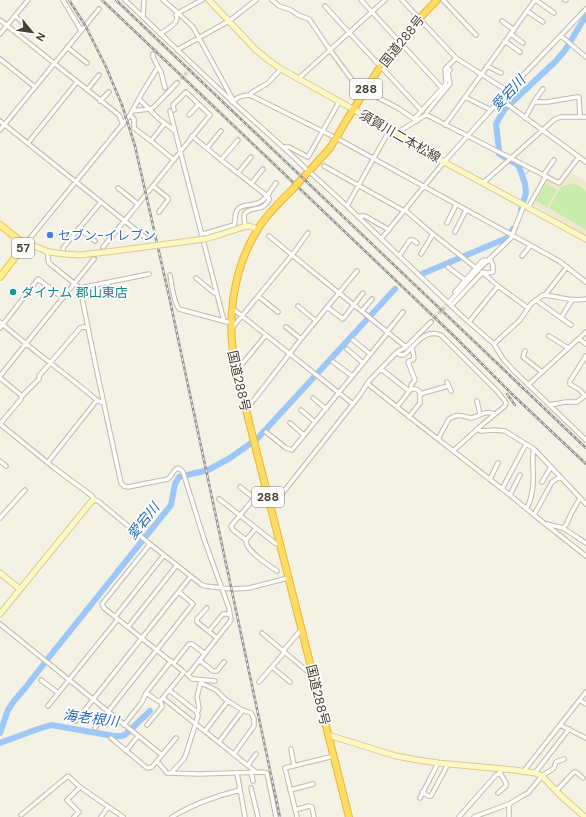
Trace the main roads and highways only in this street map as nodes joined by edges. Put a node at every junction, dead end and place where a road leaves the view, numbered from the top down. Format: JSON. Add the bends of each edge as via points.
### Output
{"nodes":[{"id":1,"x":437,"y":0,"type":"edge"},
{"id":2,"x":0,"y":225,"type":"edge"},
{"id":3,"x":0,"y":277,"type":"edge"},
{"id":4,"x":349,"y":817,"type":"edge"}],
"edges":[{"from":1,"to":4,"type":"highway","name":"国道288号","number":"288","bridge":true,"via":[[380,67],[330,148],[270,212],[258,229],[242,263],[232,308],[231,346],[236,370]]},
{"from":2,"to":3,"type":"main road","number":"57","via":[[26,243]]}]}
